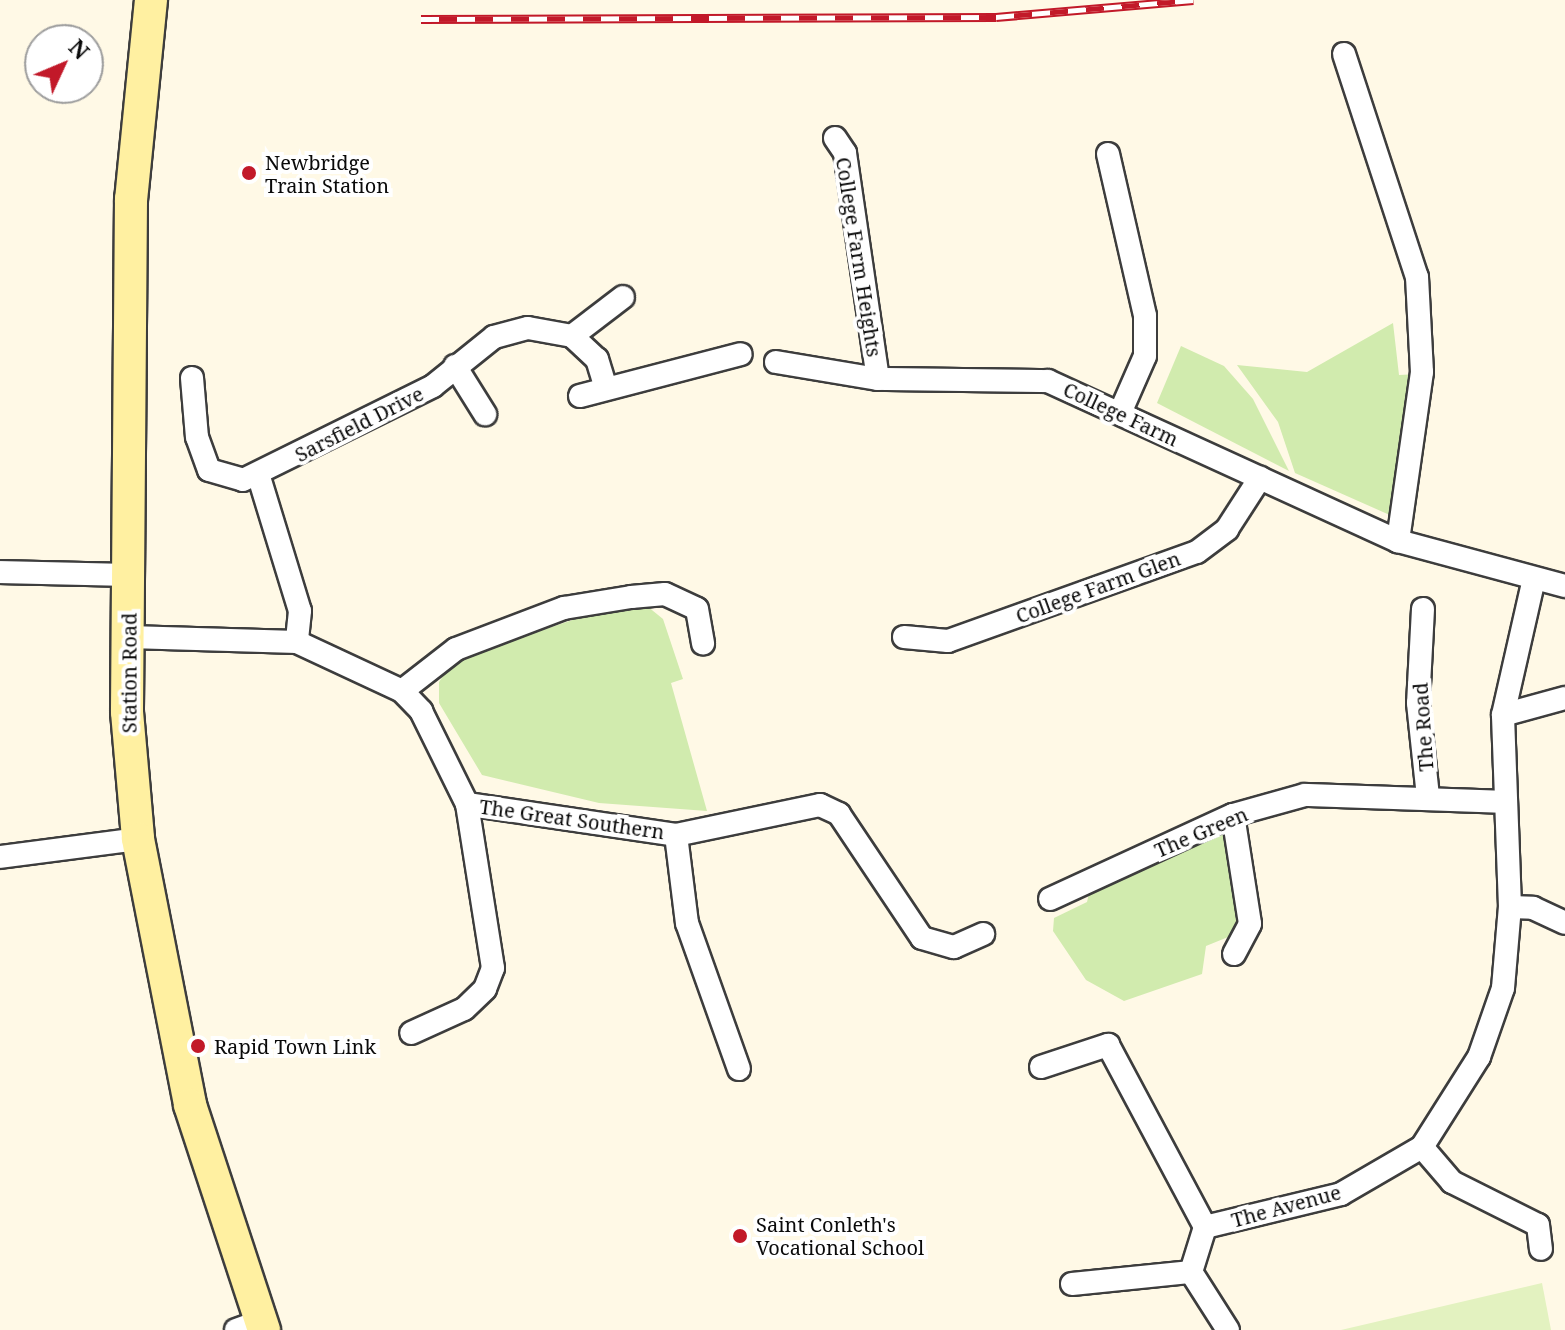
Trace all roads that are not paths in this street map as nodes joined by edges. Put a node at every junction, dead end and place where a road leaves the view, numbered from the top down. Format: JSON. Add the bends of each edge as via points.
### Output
{"nodes":[{"id":1,"x":151,"y":2,"type":"edge"},
{"id":2,"x":1344,"y":54,"type":"dead end"},
{"id":3,"x":835,"y":138,"type":"dead end"},
{"id":4,"x":1108,"y":154,"type":"dead end"},
{"id":5,"x":623,"y":297,"type":"dead end"},
{"id":6,"x":572,"y":336,"type":"junction"},
{"id":7,"x":741,"y":354,"type":"dead end"},
{"id":8,"x":776,"y":362,"type":"dead end"},
{"id":9,"x":455,"y":366,"type":"junction"},
{"id":10,"x":192,"y":378,"type":"dead end"},
{"id":11,"x":878,"y":379,"type":"junction"},
{"id":12,"x":606,"y":388,"type":"junction"},
{"id":13,"x":580,"y":396,"type":"dead end"},
{"id":14,"x":1120,"y":413,"type":"junction"},
{"id":15,"x":485,"y":414,"type":"dead end"},
{"id":16,"x":259,"y":477,"type":"junction"},
{"id":17,"x":1260,"y":478,"type":"junction"},
{"id":18,"x":1398,"y":541,"type":"junction"},
{"id":19,"x":0,"y":572,"type":"edge"},
{"id":20,"x":129,"y":575,"type":"junction"},
{"id":21,"x":1534,"y":578,"type":"junction"},
{"id":22,"x":1565,"y":586,"type":"edge"},
{"id":23,"x":1423,"y":609,"type":"dead end"},
{"id":24,"x":129,"y":637,"type":"junction"},
{"id":25,"x":904,"y":637,"type":"dead end"},
{"id":26,"x":297,"y":642,"type":"junction"},
{"id":27,"x":703,"y":643,"type":"dead end"},
{"id":28,"x":402,"y":691,"type":"junction"},
{"id":29,"x":1565,"y":698,"type":"edge"},
{"id":30,"x":1503,"y":715,"type":"junction"},
{"id":31,"x":1428,"y":797,"type":"junction"},
{"id":32,"x":1504,"y":802,"type":"junction"},
{"id":33,"x":467,"y":804,"type":"junction"},
{"id":34,"x":1233,"y":815,"type":"junction"},
{"id":35,"x":676,"y":835,"type":"junction"},
{"id":36,"x":138,"y":839,"type":"junction"},
{"id":37,"x":0,"y":857,"type":"edge"},
{"id":38,"x":1050,"y":899,"type":"dead end"},
{"id":39,"x":1510,"y":907,"type":"junction"},
{"id":40,"x":1565,"y":923,"type":"edge"},
{"id":41,"x":983,"y":934,"type":"dead end"},
{"id":42,"x":1234,"y":954,"type":"dead end"},
{"id":43,"x":411,"y":1033,"type":"dead end"},
{"id":44,"x":1041,"y":1067,"type":"dead end"},
{"id":45,"x":739,"y":1069,"type":"dead end"},
{"id":46,"x":1422,"y":1147,"type":"junction"},
{"id":47,"x":1205,"y":1227,"type":"junction"},
{"id":48,"x":1541,"y":1249,"type":"dead end"},
{"id":49,"x":1191,"y":1272,"type":"junction"},
{"id":50,"x":1072,"y":1284,"type":"dead end"},
{"id":51,"x":253,"y":1327,"type":"edge"},
{"id":52,"x":1228,"y":1330,"type":"edge"}],
"edges":[{"from":1,"to":20,"type":"main road","name":"Station Road","via":[[131,199]]},
{"from":2,"to":18,"type":"street","via":[[1417,277],[1422,372]]},
{"from":3,"to":11,"type":"street","name":"College Farm Heights","via":[[845,153]]},
{"from":4,"to":14,"type":"street","via":[[1145,316],[1145,356]]},
{"from":5,"to":6,"type":"street"},
{"from":6,"to":9,"type":"street","name":"Sarsfield Drive","via":[[528,328],[494,337]]},
{"from":6,"to":12,"type":"street","via":[[597,359]]},
{"from":7,"to":12,"type":"street"},
{"from":8,"to":11,"type":"street","name":"College Farm"},
{"from":9,"to":15,"type":"street"},
{"from":9,"to":16,"type":"street","name":"Sarsfield Drive","via":[[433,386]]},
{"from":10,"to":16,"type":"street","via":[[197,437],[209,470],[243,480]]},
{"from":11,"to":14,"type":"street","name":"College Farm","via":[[1048,381]]},
{"from":12,"to":13,"type":"street"},
{"from":14,"to":17,"type":"street","name":"College Farm"},
{"from":16,"to":26,"type":"street","via":[[300,611]]},
{"from":17,"to":18,"type":"street","name":"College Farm"},
{"from":17,"to":25,"type":"street","name":"College Farm Glen","via":[[1227,529],[1197,552],[948,641]]},
{"from":18,"to":21,"type":"street","name":"College Farm"},
{"from":19,"to":20,"type":"street"},
{"from":20,"to":24,"type":"main road","name":"Station Road"},
{"from":21,"to":22,"type":"street","name":"College Farm"},
{"from":21,"to":30,"type":"street","name":"The Avenue"},
{"from":23,"to":31,"type":"street","name":"The Road","via":[[1418,703]]},
{"from":24,"to":26,"type":"street","name":"The Great Southern"},
{"from":24,"to":36,"type":"main road","name":"Station Road"},
{"from":26,"to":28,"type":"street","name":"The Great Southern"},
{"from":27,"to":28,"type":"street","via":[[697,609],[665,594],[631,597],[564,608],[456,649]]},
{"from":28,"to":33,"type":"street","name":"The Great Southern","via":[[421,711]]},
{"from":29,"to":30,"type":"street"},
{"from":30,"to":32,"type":"street","name":"The Avenue"},
{"from":31,"to":32,"type":"street","name":"The Green"},
{"from":31,"to":34,"type":"street","name":"The Green","via":[[1305,795]]},
{"from":32,"to":39,"type":"street","name":"The Avenue"},
{"from":33,"to":35,"type":"street","name":"The Great Southern"},
{"from":33,"to":43,"type":"street","name":"The Great Southern","via":[[493,968],[485,989],[464,1009]]},
{"from":34,"to":38,"type":"street","name":"The Green"},
{"from":34,"to":42,"type":"street","via":[[1250,924]]},
{"from":35,"to":41,"type":"street","name":"The Great Southern","via":[[820,805],[839,814],[922,938],[954,947]]},
{"from":35,"to":45,"type":"street","name":"The Great Southern","via":[[687,923]]},
{"from":36,"to":37,"type":"street"},
{"from":36,"to":51,"type":"main road","name":"Station Road","via":[[190,1105]]},
{"from":39,"to":40,"type":"street","via":[[1533,908]]},
{"from":39,"to":46,"type":"street","name":"The Avenue","via":[[1503,988],[1479,1057]]},
{"from":44,"to":47,"type":"street","name":"The Avenue","via":[[1108,1045]]},
{"from":46,"to":47,"type":"street","name":"The Avenue","via":[[1341,1194]]},
{"from":46,"to":48,"type":"street","via":[[1452,1182],[1538,1225]]},
{"from":47,"to":49,"type":"street"},
{"from":49,"to":50,"type":"street"},
{"from":49,"to":52,"type":"street"}]}
